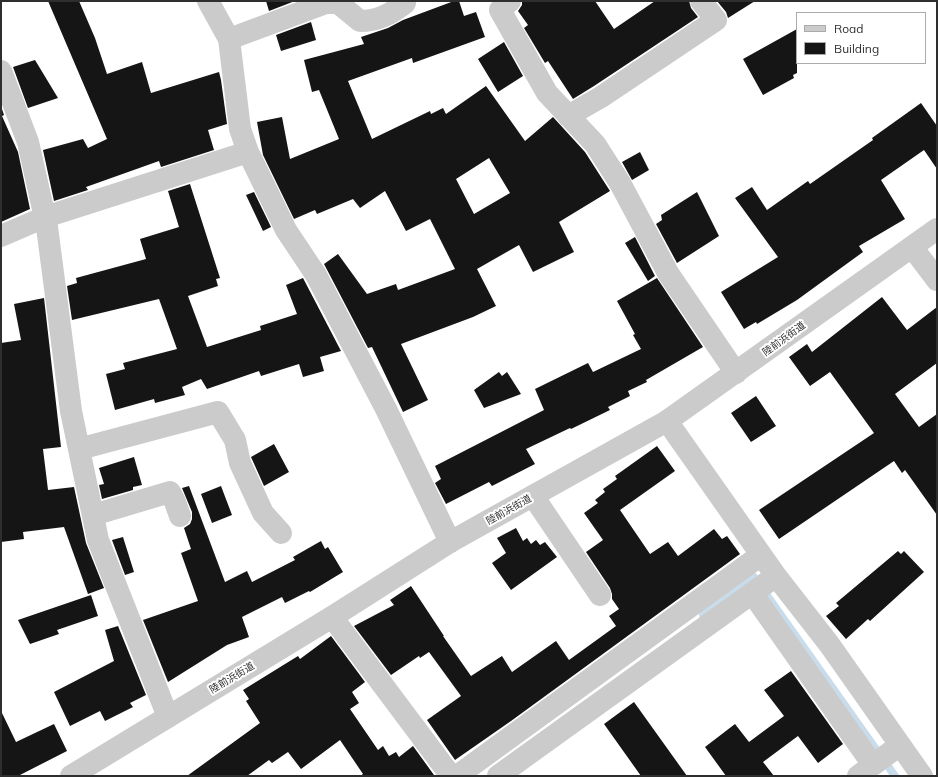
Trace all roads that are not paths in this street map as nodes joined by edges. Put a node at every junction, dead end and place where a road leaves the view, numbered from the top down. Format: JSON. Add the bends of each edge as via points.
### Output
{"nodes":[{"id":1,"x":208,"y":1,"type":"edge"},
{"id":2,"x":510,"y":1,"type":"edge"},
{"id":3,"x":701,"y":1,"type":"edge"},
{"id":4,"x":405,"y":3,"type":"dead end"},
{"id":5,"x":229,"y":39,"type":"junction"},
{"id":6,"x":1,"y":71,"type":"edge"},
{"id":7,"x":568,"y":116,"type":"junction"},
{"id":8,"x":248,"y":152,"type":"junction"},
{"id":9,"x":45,"y":217,"type":"junction"},
{"id":10,"x":937,"y":229,"type":"edge"},
{"id":11,"x":1,"y":236,"type":"edge"},
{"id":12,"x":912,"y":247,"type":"junction"},
{"id":13,"x":937,"y":280,"type":"edge"},
{"id":14,"x":736,"y":373,"type":"junction"},
{"id":15,"x":667,"y":421,"type":"junction"},
{"id":16,"x":79,"y":449,"type":"junction"},
{"id":17,"x":533,"y":496,"type":"junction"},
{"id":18,"x":93,"y":515,"type":"junction"},
{"id":19,"x":180,"y":516,"type":"dead end"},
{"id":20,"x":281,"y":533,"type":"dead end"},
{"id":21,"x":450,"y":542,"type":"junction"},
{"id":22,"x":761,"y":555,"type":"junction"},
{"id":23,"x":776,"y":576,"type":"junction"},
{"id":24,"x":752,"y":593,"type":"junction"},
{"id":25,"x":600,"y":595,"type":"dead end"},
{"id":26,"x":332,"y":617,"type":"junction"},
{"id":27,"x":168,"y":717,"type":"junction"},
{"id":28,"x":900,"y":745,"type":"junction"},
{"id":29,"x":866,"y":770,"type":"edge"},
{"id":30,"x":71,"y":776,"type":"edge"},
{"id":31,"x":451,"y":776,"type":"edge"},
{"id":32,"x":457,"y":776,"type":"edge"},
{"id":33,"x":498,"y":776,"type":"edge"},
{"id":34,"x":922,"y":776,"type":"edge"}],
"edges":[{"from":1,"to":5,"type":"street"},
{"from":2,"to":7,"type":"street","via":[[500,10],[547,93]]},
{"from":3,"to":7,"type":"street","via":[[716,20],[601,98]]},
{"from":4,"to":5,"type":"street","via":[[394,12],[371,21],[360,21],[338,3],[326,4]]},
{"from":5,"to":8,"type":"street","via":[[240,129]]},
{"from":6,"to":9,"type":"street","via":[[28,142]]},
{"from":7,"to":14,"type":"street","via":[[595,144],[620,183],[668,273]]},
{"from":8,"to":9,"type":"street"},
{"from":8,"to":21,"type":"street","via":[[286,230],[316,275],[386,409]]},
{"from":9,"to":11,"type":"street"},
{"from":9,"to":16,"type":"street","via":[[71,411]]},
{"from":10,"to":12,"type":"street","name":"陸前浜街道"},
{"from":12,"to":13,"type":"street"},
{"from":12,"to":14,"type":"street","name":"陸前浜街道"},
{"from":14,"to":15,"type":"street","name":"陸前浜街道"},
{"from":15,"to":17,"type":"street","name":"陸前浜街道"},
{"from":15,"to":22,"type":"street"},
{"from":16,"to":18,"type":"street"},
{"from":16,"to":20,"type":"street","via":[[218,412],[235,440],[240,463],[263,512]]},
{"from":17,"to":21,"type":"street","name":"陸前浜街道"},
{"from":17,"to":25,"type":"street"},
{"from":18,"to":19,"type":"street","via":[[170,492]]},
{"from":18,"to":27,"type":"street","via":[[98,540]]},
{"from":21,"to":26,"type":"street","name":"陸前浜街道"},
{"from":22,"to":23,"type":"street"},
{"from":22,"to":32,"type":"street"},
{"from":23,"to":24,"type":"street"},
{"from":23,"to":28,"type":"street","via":[[829,644]]},
{"from":24,"to":29,"type":"street"},
{"from":24,"to":33,"type":"street"},
{"from":26,"to":27,"type":"street","name":"陸前浜街道"},
{"from":26,"to":31,"type":"street"},
{"from":27,"to":30,"type":"street","name":"陸前浜街道"},
{"from":28,"to":29,"type":"street"},
{"from":28,"to":34,"type":"street"}]}
